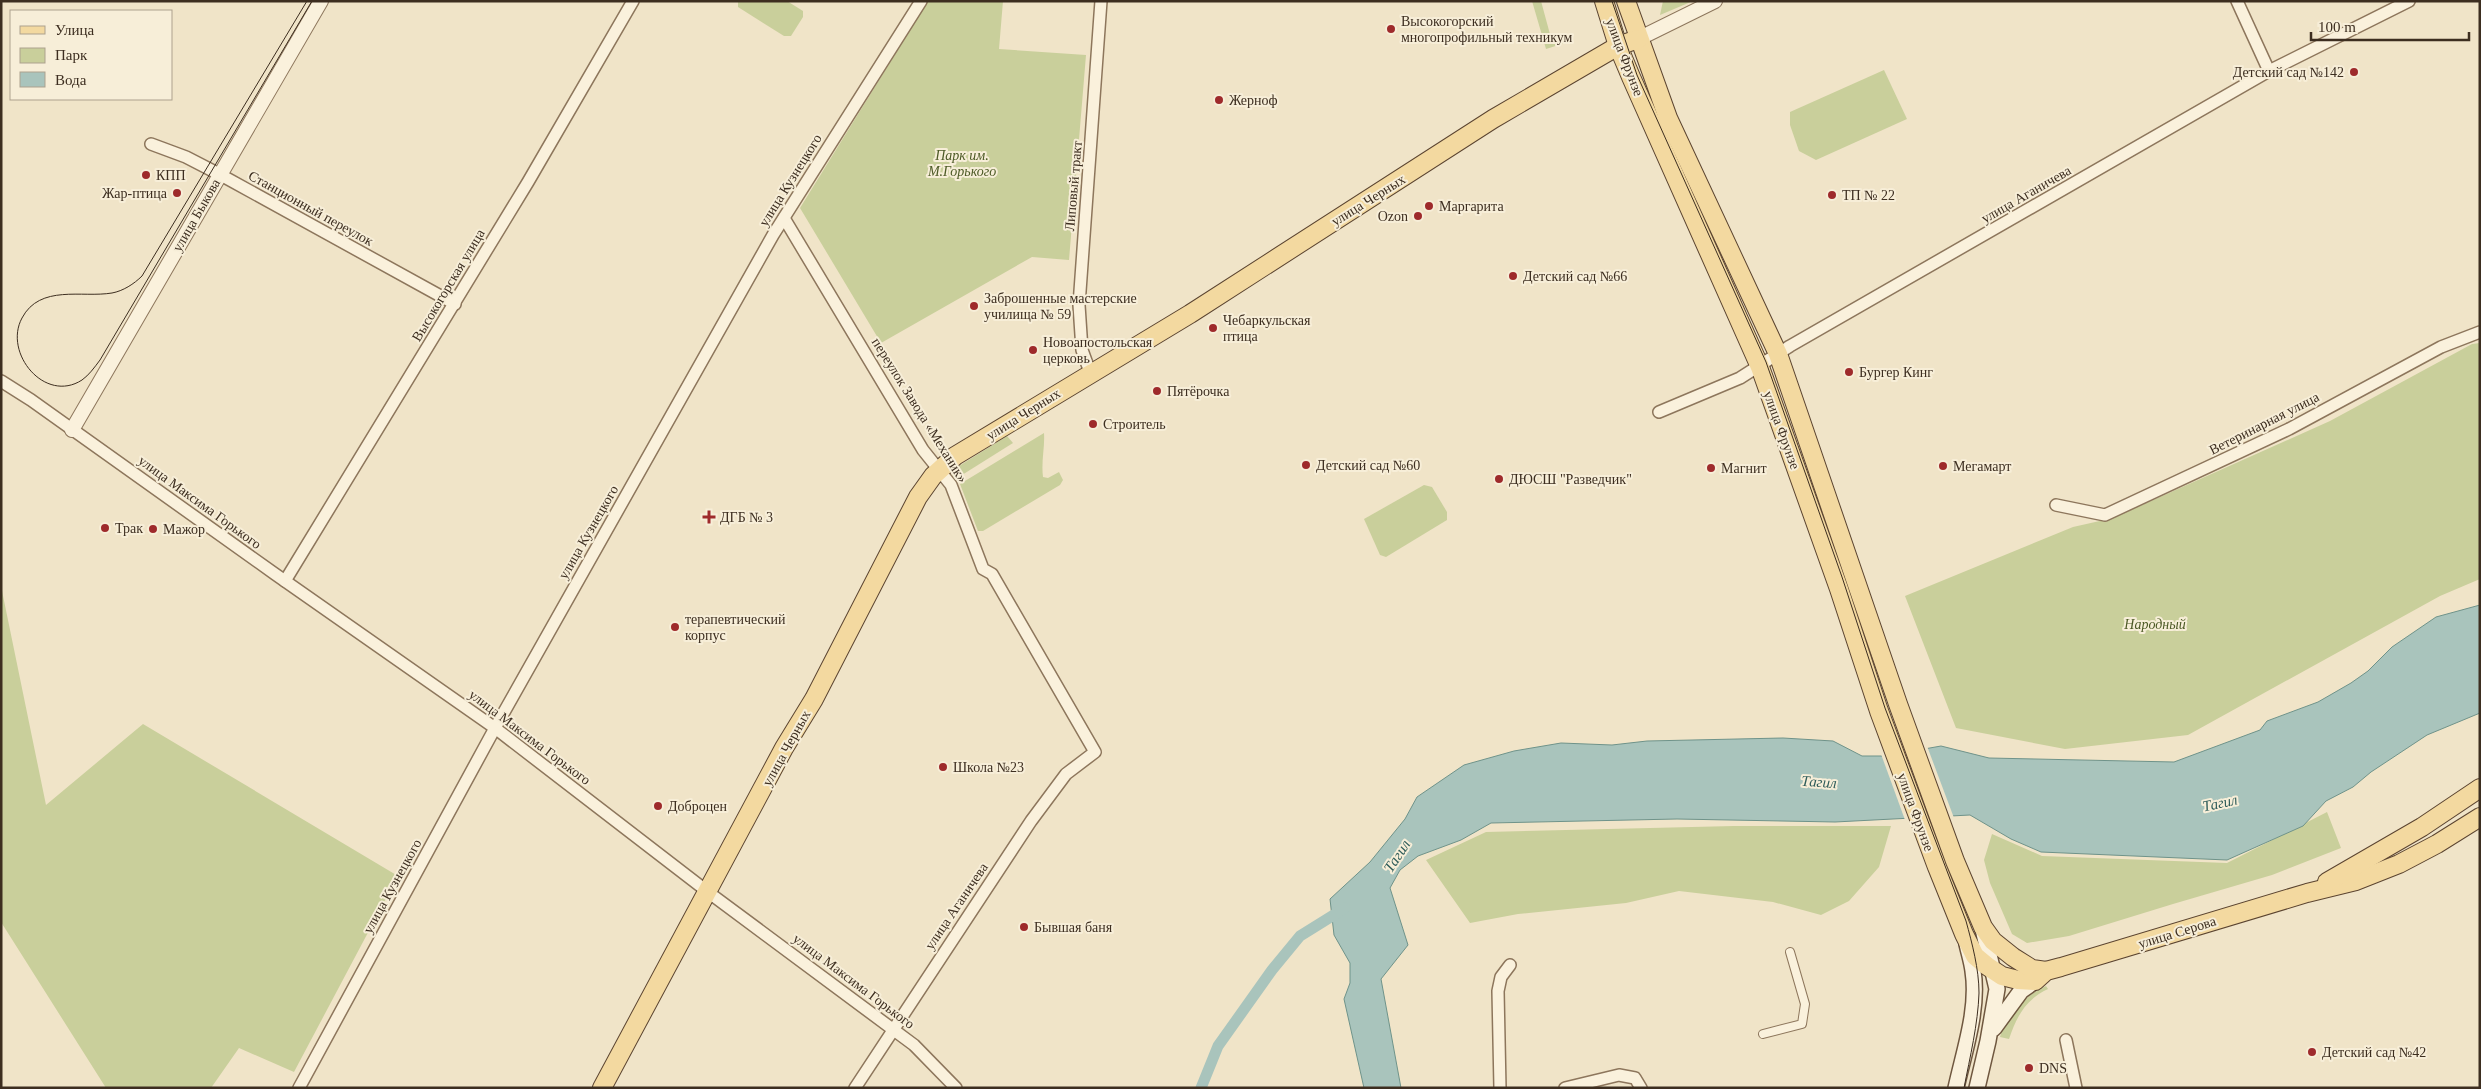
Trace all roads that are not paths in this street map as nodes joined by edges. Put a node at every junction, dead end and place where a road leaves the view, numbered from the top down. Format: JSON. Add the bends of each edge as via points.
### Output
{"nodes":[{"id":1,"x":321,"y":1,"type":"edge"},
{"id":2,"x":633,"y":1,"type":"edge"},
{"id":3,"x":921,"y":1,"type":"edge"},
{"id":4,"x":1102,"y":1,"type":"edge"},
{"id":5,"x":1604,"y":1,"type":"edge"},
{"id":6,"x":1626,"y":1,"type":"edge"},
{"id":7,"x":1715,"y":1,"type":"edge"},
{"id":8,"x":2237,"y":1,"type":"edge"},
{"id":9,"x":2409,"y":1,"type":"edge"},
{"id":10,"x":1638,"y":39,"type":"junction"},
{"id":11,"x":1618,"y":46,"type":"junction"},
{"id":12,"x":2269,"y":71,"type":"junction"},
{"id":13,"x":151,"y":144,"type":"dead end"},
{"id":14,"x":219,"y":174,"type":"junction"},
{"id":15,"x":784,"y":218,"type":"junction"},
{"id":16,"x":454,"y":304,"type":"junction"},
{"id":17,"x":2480,"y":332,"type":"edge"},
{"id":18,"x":1778,"y":354,"type":"junction"},
{"id":19,"x":1760,"y":367,"type":"junction"},
{"id":20,"x":1090,"y":372,"type":"junction"},
{"id":21,"x":1,"y":381,"type":"edge"},
{"id":22,"x":1660,"y":412,"type":"dead end"},
{"id":23,"x":72,"y":430,"type":"junction"},
{"id":24,"x":940,"y":469,"type":"junction"},
{"id":25,"x":2056,"y":505,"type":"dead end"},
{"id":26,"x":285,"y":581,"type":"junction"},
{"id":27,"x":495,"y":728,"type":"junction"},
{"id":28,"x":1095,"y":752,"type":"joint"},
{"id":29,"x":2480,"y":788,"type":"edge"},
{"id":30,"x":2480,"y":817,"type":"edge"},
{"id":31,"x":708,"y":892,"type":"junction"},
{"id":32,"x":2307,"y":893,"type":"junction"},
{"id":33,"x":1983,"y":927,"type":"junction"},
{"id":34,"x":1964,"y":934,"type":"junction"},
{"id":35,"x":1790,"y":952,"type":"dead end"},
{"id":36,"x":1510,"y":965,"type":"dead end"},
{"id":37,"x":2038,"y":974,"type":"junction"},
{"id":38,"x":1999,"y":978,"type":"junction"},
{"id":39,"x":1971,"y":1023,"type":"junction"},
{"id":40,"x":892,"y":1028,"type":"junction"},
{"id":41,"x":1763,"y":1034,"type":"dead end"},
{"id":42,"x":1989,"y":1038,"type":"junction"},
{"id":43,"x":2066,"y":1040,"type":"dead end"},
{"id":44,"x":299,"y":1088,"type":"edge"},
{"id":45,"x":602,"y":1088,"type":"edge"},
{"id":46,"x":855,"y":1088,"type":"edge"},
{"id":47,"x":956,"y":1088,"type":"edge"},
{"id":48,"x":1500,"y":1088,"type":"edge"},
{"id":49,"x":1565,"y":1088,"type":"edge"},
{"id":50,"x":1641,"y":1088,"type":"edge"},
{"id":51,"x":1956,"y":1088,"type":"edge"},
{"id":52,"x":1977,"y":1088,"type":"edge"},
{"id":53,"x":2076,"y":1088,"type":"edge"}],
"edges":[{"from":1,"to":14,"type":"street","name":"улица Быкова"},
{"from":2,"to":16,"type":"street","name":"Высокогорская улица"},
{"from":3,"to":15,"type":"street","name":"улица Кузнецкого"},
{"from":4,"to":20,"type":"street","name":"Липовый тракт","via":[[1079,305],[1082,350]]},
{"from":5,"to":11,"type":"main road","name":"улица Фрунзе"},
{"from":6,"to":10,"type":"main road","name":"улица Фрунзе"},
{"from":7,"to":10,"type":"street","name":"улица Черных"},
{"from":8,"to":12,"type":"street"},
{"from":9,"to":12,"type":"street","name":"улица Аганичева"},
{"from":10,"to":11,"type":"main road","name":"улица Черных"},
{"from":10,"to":18,"type":"main road","name":"улица Фрунзе","via":[[1668,118]]},
{"from":11,"to":19,"type":"main road","name":"улица Фрунзе"},
{"from":11,"to":20,"type":"main road","name":"улица Черных","via":[[1494,119],[1190,314]]},
{"from":12,"to":18,"type":"street","name":"улица Аганичева"},
{"from":13,"to":14,"type":"street","name":"Станционный переулок"},
{"from":14,"to":16,"type":"street","name":"Станционный переулок"},
{"from":14,"to":23,"type":"street","name":"улица Быкова"},
{"from":15,"to":24,"type":"street","name":"переулок Завода «Механик»","via":[[923,450]]},
{"from":15,"to":27,"type":"street","name":"улица Кузнецкого"},
{"from":16,"to":26,"type":"street","name":"Высокогорская улица"},
{"from":17,"to":25,"type":"street","name":"Ветеринарная улица","via":[[2442,347],[2289,429],[2104,515]]},
{"from":18,"to":19,"type":"street","name":"улица Аганичева"},
{"from":18,"to":33,"type":"main road","name":"улица Фрунзе","via":[[1898,704],[1955,861]]},
{"from":19,"to":22,"type":"street","name":"улица Аганичева"},
{"from":19,"to":34,"type":"main road","name":"улица Фрунзе","via":[[1879,710]]},
{"from":20,"to":24,"type":"main road","name":"улица Черных","via":[[955,456]]},
{"from":21,"to":23,"type":"street","name":"улица Максима Горького"},
{"from":23,"to":26,"type":"street","name":"улица Максима Горького"},
{"from":24,"to":28,"type":"street","name":"переулок Завода «Механик»","via":[[951,485],[983,569],[992,574]]},
{"from":24,"to":31,"type":"main road","name":"улица Черных","via":[[918,496],[814,700],[784,748]]},
{"from":26,"to":27,"type":"street","name":"улица Максима Горького"},
{"from":27,"to":31,"type":"street","name":"улица Максима Горького"},
{"from":27,"to":44,"type":"street","name":"улица Кузнецкого"},
{"from":28,"to":40,"type":"street","name":"улица Аганичева","via":[[1060,782]]},
{"from":29,"to":32,"type":"main road","name":"улица Серова","via":[[2422,827]]},
{"from":30,"to":32,"type":"main road","name":"улица Серова","via":[[2399,864],[2356,881]]},
{"from":31,"to":40,"type":"street","name":"улица Максима Горького"},
{"from":31,"to":45,"type":"main road","name":"улица Черных"},
{"from":32,"to":37,"type":"main road","name":"улица Серова"},
{"from":33,"to":37,"type":"main road","via":[[2012,958]]},
{"from":33,"to":38,"type":"main road"},
{"from":34,"to":38,"type":"main road","name":"улица Серова","via":[[1975,956]]},
{"from":34,"to":39,"type":"main road","via":[[1973,971]]},
{"from":35,"to":41,"type":"street","via":[[1805,1004],[1802,1024]]},
{"from":36,"to":48,"type":"street","via":[[1501,977],[1498,991]]},
{"from":37,"to":38,"type":"main road","name":"улица Серова","via":[[2018,980]]},
{"from":37,"to":42,"type":"main road","name":"улица Серова","via":[[2000,1017]]},
{"from":38,"to":39,"type":"main road"},
{"from":38,"to":42,"type":"main road"},
{"from":39,"to":51,"type":"main road"},
{"from":40,"to":46,"type":"street","name":"улица Аганичева"},
{"from":40,"to":47,"type":"street","name":"улица Максима Горького","via":[[914,1045]]},
{"from":42,"to":52,"type":"main road"},
{"from":43,"to":53,"type":"street"},
{"from":49,"to":50,"type":"street","via":[[1619,1075],[1634,1078]]}]}
